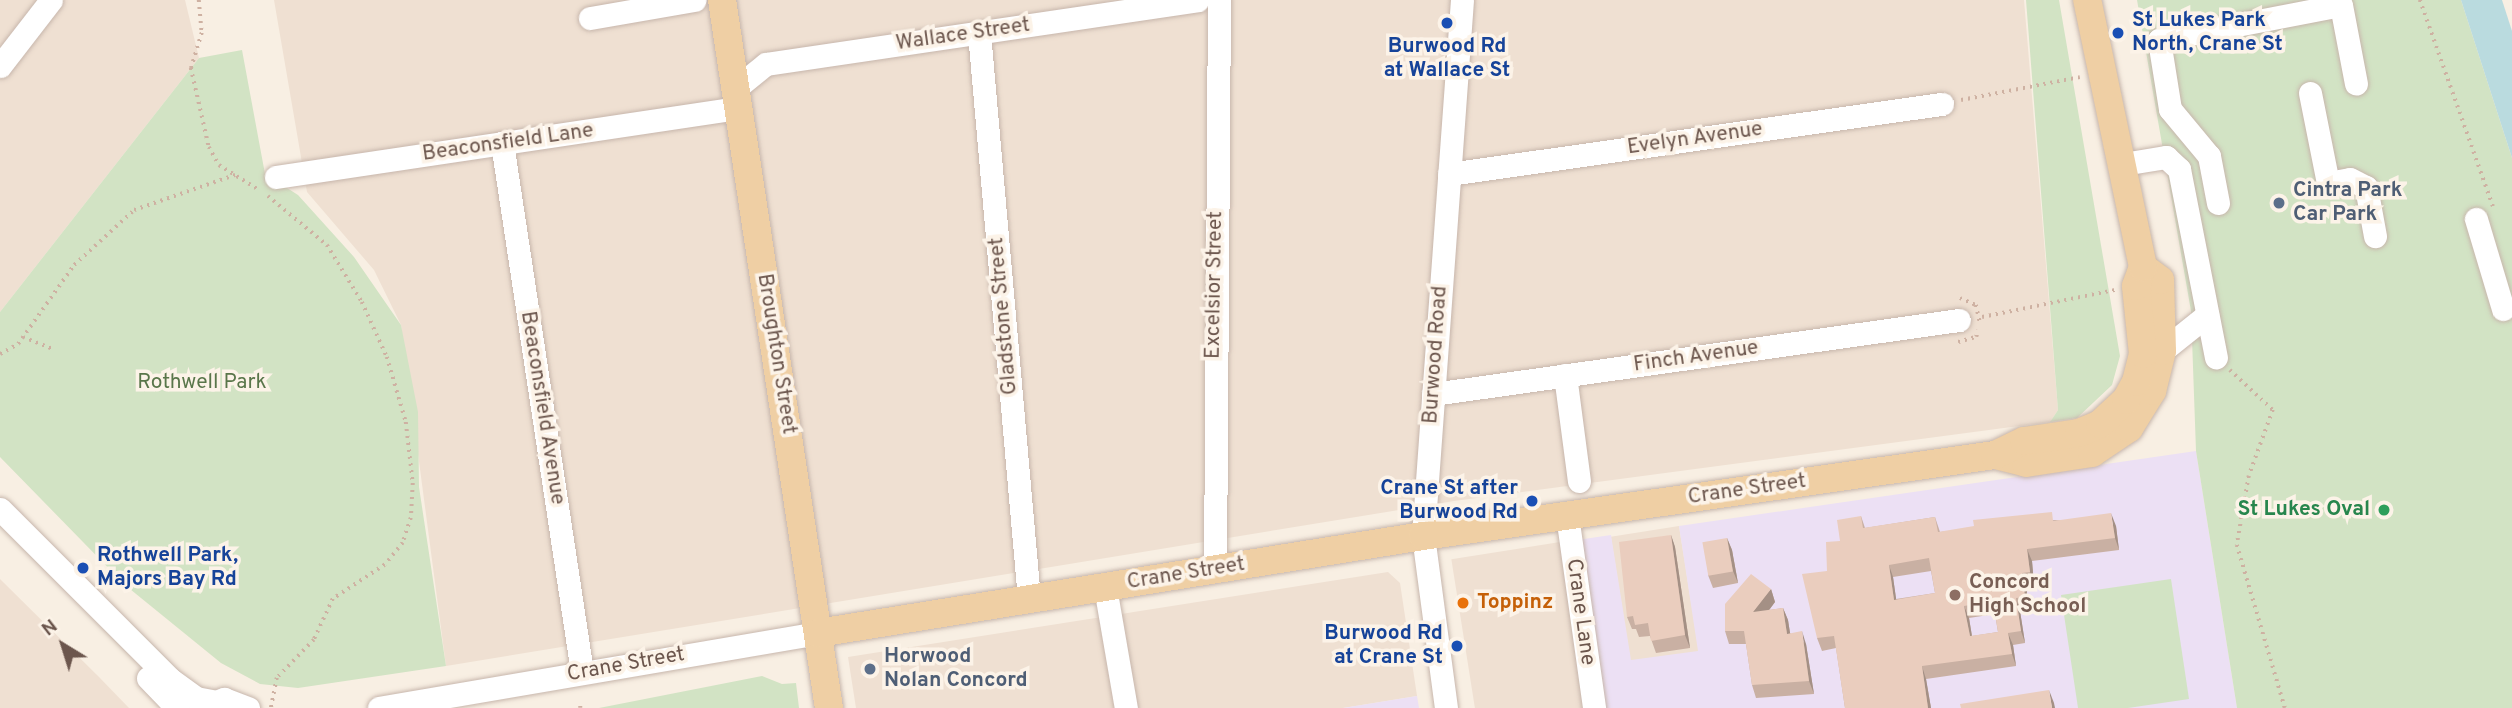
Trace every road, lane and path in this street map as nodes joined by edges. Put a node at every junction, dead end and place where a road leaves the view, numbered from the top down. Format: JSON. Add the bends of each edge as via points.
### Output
{"nodes":[{"id":1,"x":51,"y":0,"type":"edge"},
{"id":2,"x":198,"y":0,"type":"edge"},
{"id":3,"x":694,"y":0,"type":"edge"},
{"id":4,"x":722,"y":0,"type":"edge"},
{"id":5,"x":1197,"y":0,"type":"edge"},
{"id":6,"x":1219,"y":0,"type":"edge"},
{"id":7,"x":1462,"y":0,"type":"edge"},
{"id":8,"x":2087,"y":0,"type":"edge"},
{"id":9,"x":2420,"y":0,"type":"edge"},
{"id":10,"x":590,"y":19,"type":"dead end"},
{"id":11,"x":979,"y":33,"type":"junction"},
{"id":12,"x":0,"y":66,"type":"edge"},
{"id":13,"x":2102,"y":72,"type":"junction"},
{"id":14,"x":2356,"y":85,"type":"dead end"},
{"id":15,"x":2310,"y":93,"type":"dead end"},
{"id":16,"x":737,"y":98,"type":"junction"},
{"id":17,"x":1942,"y":104,"type":"joint"},
{"id":18,"x":502,"y":144,"type":"junction"},
{"id":19,"x":2123,"y":164,"type":"junction"},
{"id":20,"x":1449,"y":174,"type":"junction"},
{"id":21,"x":234,"y":175,"type":"junction"},
{"id":22,"x":276,"y":177,"type":"dead end"},
{"id":23,"x":2218,"y":203,"type":"dead end"},
{"id":24,"x":2485,"y":214,"type":"joint"},
{"id":25,"x":2375,"y":236,"type":"dead end"},
{"id":26,"x":2140,"y":276,"type":"junction"},
{"id":27,"x":2503,"y":309,"type":"dead end"},
{"id":28,"x":2207,"y":315,"type":"junction"},
{"id":29,"x":1959,"y":320,"type":"joint"},
{"id":30,"x":23,"y":337,"type":"junction"},
{"id":31,"x":53,"y":349,"type":"dead end"},
{"id":32,"x":2161,"y":351,"type":"junction"},
{"id":33,"x":0,"y":355,"type":"edge"},
{"id":34,"x":2216,"y":357,"type":"joint"},
{"id":35,"x":1565,"y":375,"type":"junction"},
{"id":36,"x":1433,"y":394,"type":"junction"},
{"id":37,"x":1996,"y":455,"type":"junction"},
{"id":38,"x":1579,"y":481,"type":"dead end"},
{"id":39,"x":0,"y":509,"type":"edge"},
{"id":40,"x":1567,"y":515,"type":"junction"},
{"id":41,"x":0,"y":531,"type":"edge"},
{"id":42,"x":1423,"y":536,"type":"junction"},
{"id":43,"x":1215,"y":569,"type":"junction"},
{"id":44,"x":1105,"y":587,"type":"junction"},
{"id":45,"x":1030,"y":599,"type":"junction"},
{"id":46,"x":818,"y":633,"type":"junction"},
{"id":47,"x":582,"y":672,"type":"junction"},
{"id":48,"x":580,"y":702,"type":"dead end"},
{"id":49,"x":206,"y":705,"type":"edge"},
{"id":50,"x":177,"y":708,"type":"edge"},
{"id":51,"x":248,"y":708,"type":"edge"},
{"id":52,"x":271,"y":708,"type":"edge"},
{"id":53,"x":379,"y":708,"type":"edge"},
{"id":54,"x":580,"y":708,"type":"edge"},
{"id":55,"x":829,"y":708,"type":"edge"},
{"id":56,"x":1126,"y":708,"type":"edge"},
{"id":57,"x":1446,"y":708,"type":"edge"},
{"id":58,"x":1594,"y":708,"type":"edge"},
{"id":59,"x":2286,"y":708,"type":"edge"}],
"edges":[{"from":1,"to":12,"type":"street"},
{"from":2,"to":21,"type":"path","via":[[202,33],[191,68],[209,147],[219,165]]},
{"from":3,"to":10,"type":"street"},
{"from":4,"to":16,"type":"main road","name":"Broughton Street"},
{"from":5,"to":11,"type":"street","name":"Wallace Street"},
{"from":6,"to":43,"type":"street","name":"Excelsior Street"},
{"from":7,"to":20,"type":"street","name":"Burwood Road"},
{"from":8,"to":13,"type":"main road","name":"Crane Street"},
{"from":9,"to":24,"type":"path"},
{"from":11,"to":16,"type":"street","name":"Wallace Street","via":[[766,64]]},
{"from":11,"to":45,"type":"street","name":"Gladstone Street"},
{"from":13,"to":17,"type":"path"},
{"from":13,"to":19,"type":"main road","name":"Crane Street"},
{"from":14,"to":23,"type":"street","via":[[2341,5],[2159,40],[2171,109],[2209,156]]},
{"from":15,"to":25,"type":"street","via":[[2328,183],[2350,179],[2366,187]]},
{"from":16,"to":18,"type":"street","name":"Beaconsfield Lane"},
{"from":16,"to":46,"type":"main road","name":"Broughton Street"},
{"from":17,"to":20,"type":"street","name":"Evelyn Avenue"},
{"from":18,"to":22,"type":"street","name":"Beaconsfield Lane"},
{"from":18,"to":47,"type":"street","name":"Beaconsfield Avenue"},
{"from":19,"to":26,"type":"main road","name":"Crane Street"},
{"from":19,"to":28,"type":"street","via":[[2166,157],[2179,169]]},
{"from":20,"to":36,"type":"street","name":"Burwood Road"},
{"from":21,"to":30,"type":"path","via":[[134,210],[74,265]]},
{"from":21,"to":52,"type":"path","via":[[314,232],[350,281],[387,358],[412,452],[411,518],[403,543],[385,565],[333,599],[314,640],[277,678]]},
{"from":24,"to":27,"type":"street"},
{"from":26,"to":29,"type":"path"},
{"from":26,"to":32,"type":"main road","name":"Crane Street","via":[[2160,280]]},
{"from":26,"to":37,"type":"main road","name":"Crane Street","via":[[2143,354],[2126,400],[2099,424],[2079,433],[2024,441]]},
{"from":28,"to":32,"type":"street"},
{"from":28,"to":34,"type":"street"},
{"from":29,"to":35,"type":"street","name":"Finch Avenue"},
{"from":30,"to":31,"type":"path"},
{"from":30,"to":33,"type":"path"},
{"from":32,"to":37,"type":"main road","name":"Crane Street","via":[[2147,401],[2129,428],[2110,442],[2092,453],[2026,463]]},
{"from":34,"to":59,"type":"path","via":[[2273,411],[2249,476],[2237,545]]},
{"from":35,"to":36,"type":"street","name":"Finch Avenue"},
{"from":35,"to":38,"type":"street"},
{"from":36,"to":42,"type":"street","name":"Burwood Road"},
{"from":37,"to":40,"type":"main road","name":"Crane Street"},
{"from":39,"to":49,"type":"street","via":[[170,679]]},
{"from":40,"to":42,"type":"main road","name":"Crane Street"},
{"from":40,"to":58,"type":"street","name":"Crane Lane"},
{"from":41,"to":50,"type":"street"},
{"from":42,"to":43,"type":"main road","name":"Crane Street"},
{"from":42,"to":57,"type":"street","name":"Burwood Road"},
{"from":43,"to":44,"type":"main road","name":"Crane Street"},
{"from":44,"to":45,"type":"main road","name":"Crane Street"},
{"from":44,"to":56,"type":"street"},
{"from":45,"to":46,"type":"main road","name":"Crane Street"},
{"from":46,"to":47,"type":"street","name":"Crane Street"},
{"from":46,"to":55,"type":"main road","name":"Broughton Street"},
{"from":47,"to":53,"type":"street","name":"Crane Street"},
{"from":48,"to":54,"type":"path"},
{"from":49,"to":51,"type":"street","via":[[232,700]]}]}
